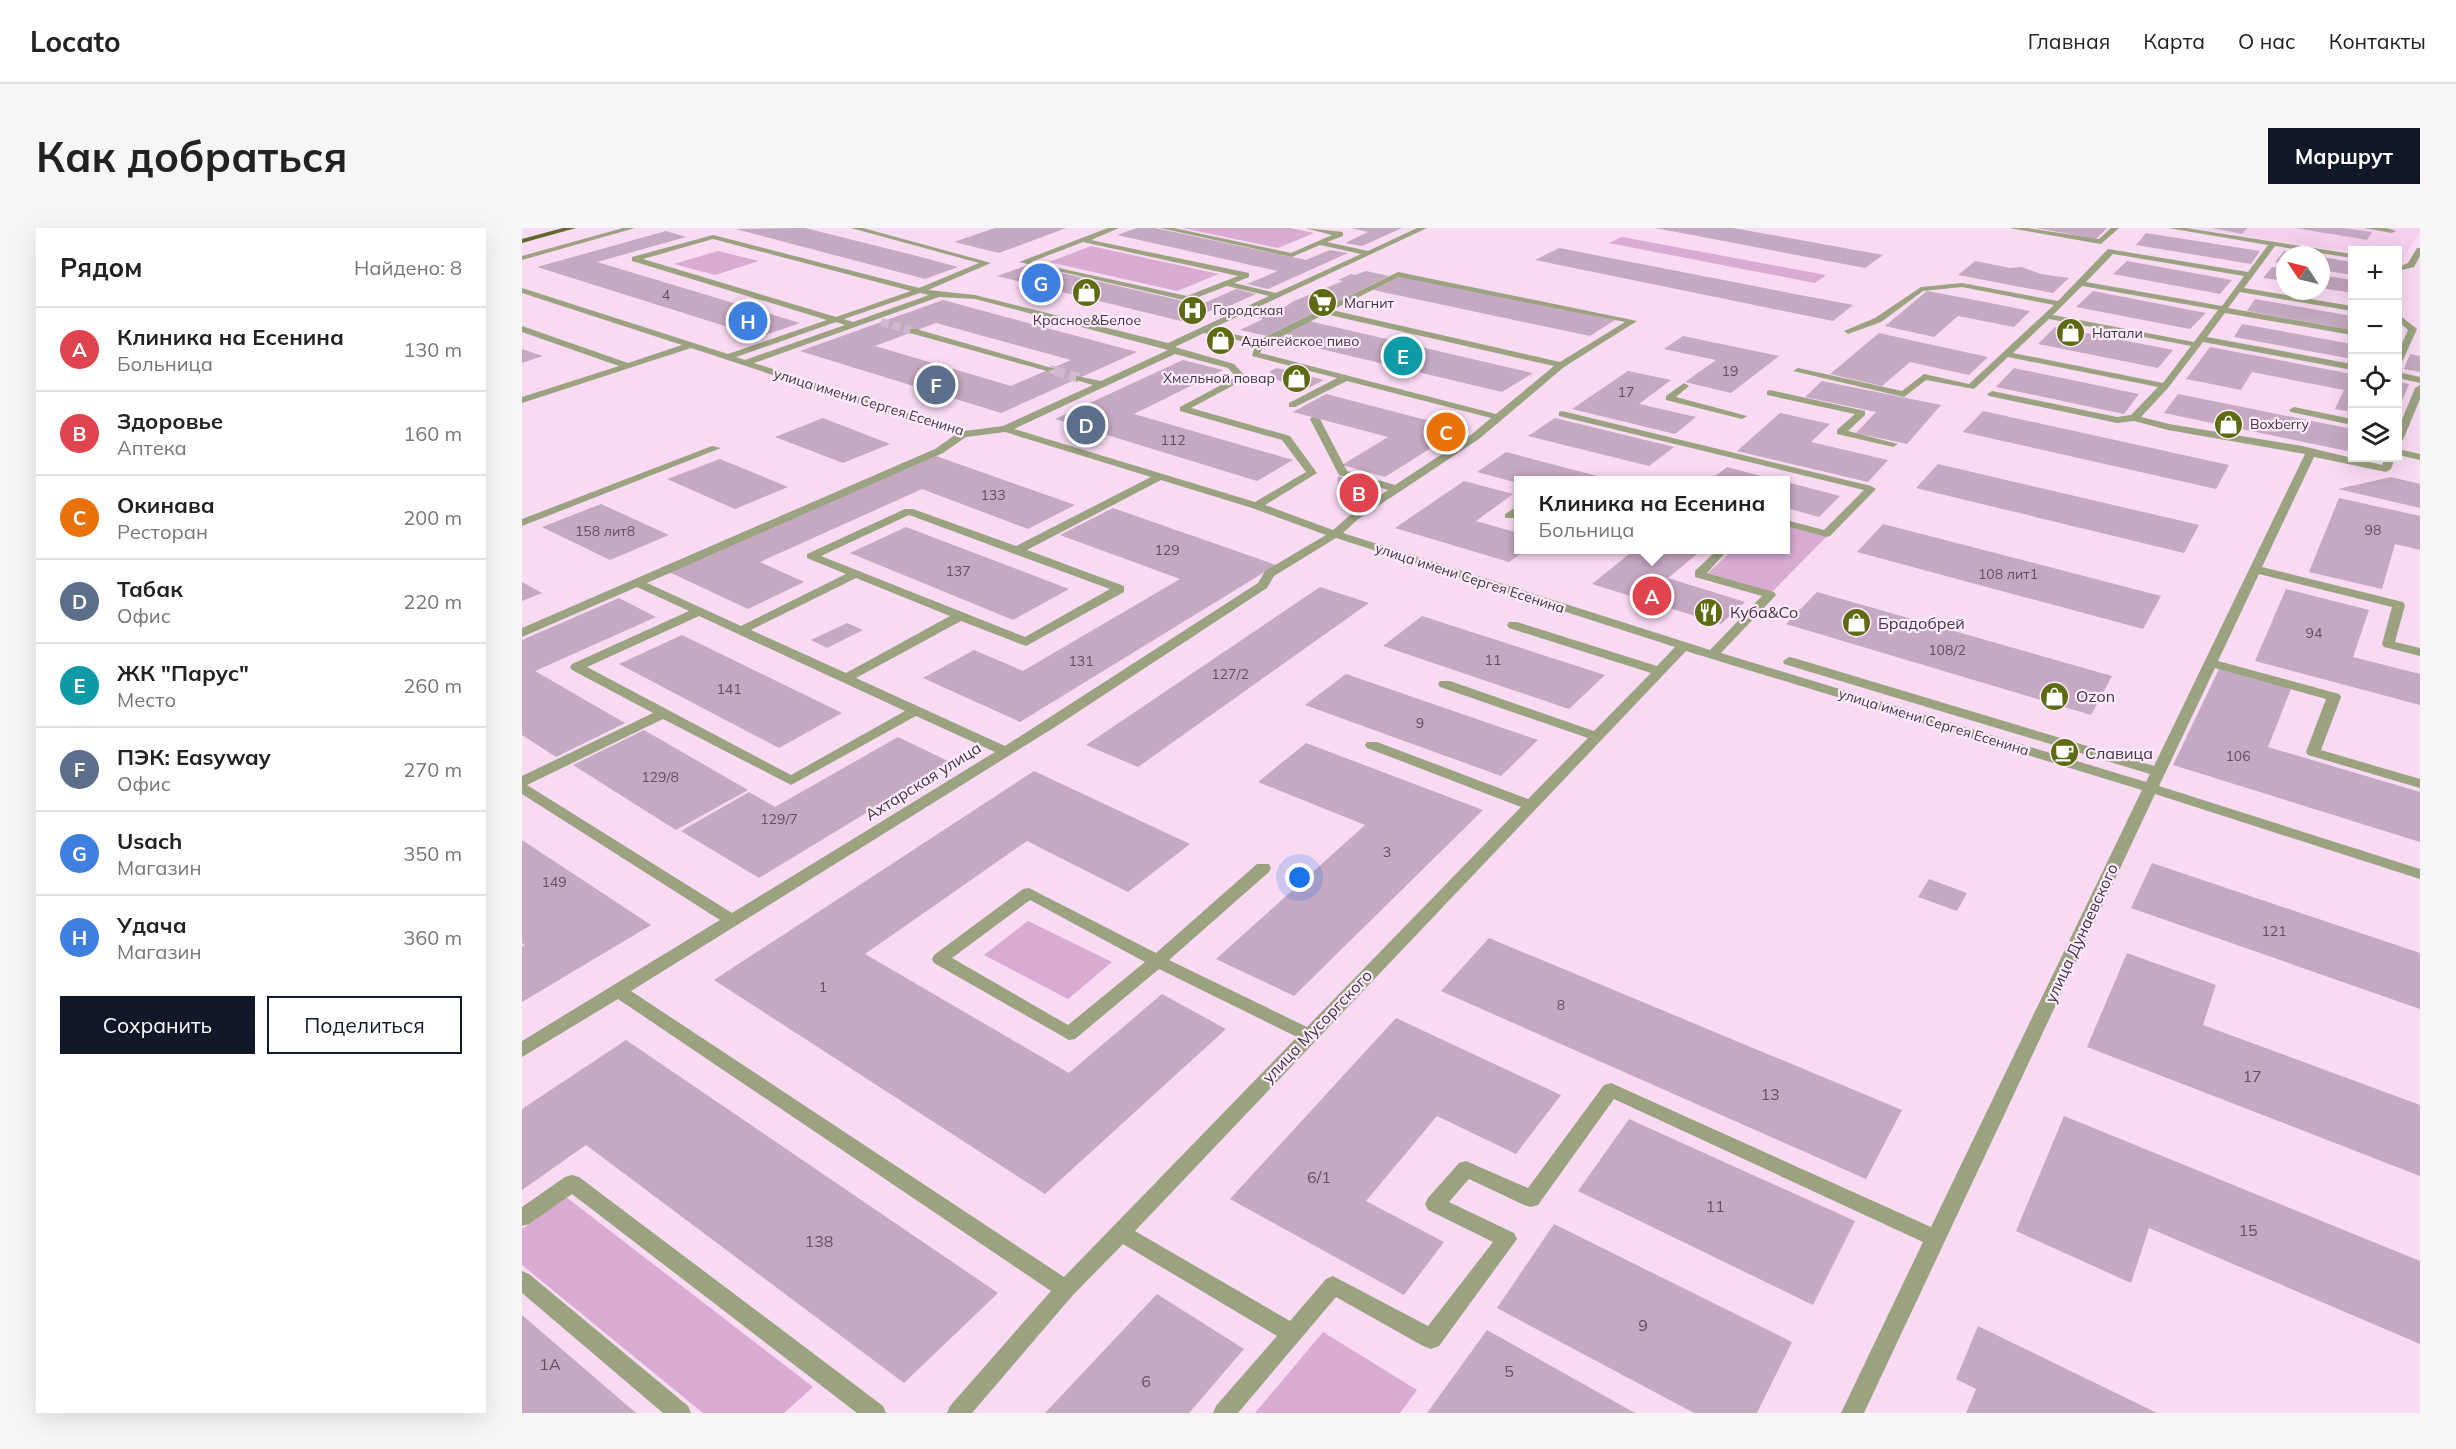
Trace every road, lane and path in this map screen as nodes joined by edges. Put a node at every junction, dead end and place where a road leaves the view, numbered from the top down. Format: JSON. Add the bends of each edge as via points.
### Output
{"nodes":[{"id":1,"x":543,"y":228,"type":"edge"},
{"id":2,"x":572,"y":228,"type":"edge"},
{"id":3,"x":631,"y":228,"type":"edge"},
{"id":4,"x":855,"y":228,"type":"edge"},
{"id":5,"x":1115,"y":228,"type":"edge"},
{"id":6,"x":1164,"y":228,"type":"edge"},
{"id":7,"x":1309,"y":228,"type":"edge"},
{"id":8,"x":1423,"y":228,"type":"edge"},
{"id":9,"x":2013,"y":228,"type":"edge"},
{"id":10,"x":2115,"y":228,"type":"edge"},
{"id":11,"x":2172,"y":228,"type":"edge"},
{"id":12,"x":2368,"y":228,"type":"edge"},
{"id":13,"x":2392,"y":232,"type":"edge"},
{"id":14,"x":522,"y":233,"type":"edge"},
{"id":15,"x":1082,"y":240,"type":"junction"},
{"id":16,"x":522,"y":241,"type":"edge"},
{"id":17,"x":1320,"y":243,"type":"junction"},
{"id":18,"x":2273,"y":244,"type":"junction"},
{"id":19,"x":2420,"y":250,"type":"edge"},
{"id":20,"x":1368,"y":253,"type":"junction"},
{"id":21,"x":2348,"y":255,"type":"edge"},
{"id":22,"x":522,"y":258,"type":"edge"},
{"id":23,"x":2402,"y":264,"type":"edge"},
{"id":24,"x":2411,"y":266,"type":"junction"},
{"id":25,"x":2402,"y":268,"type":"edge"},
{"id":26,"x":2251,"y":275,"type":"junction"},
{"id":27,"x":2080,"y":283,"type":"junction"},
{"id":28,"x":1225,"y":284,"type":"junction"},
{"id":29,"x":522,"y":290,"type":"edge"},
{"id":30,"x":921,"y":290,"type":"junction"},
{"id":31,"x":2240,"y":290,"type":"junction"},
{"id":32,"x":939,"y":295,"type":"junction"},
{"id":33,"x":1277,"y":296,"type":"junction"},
{"id":34,"x":2060,"y":304,"type":"junction"},
{"id":35,"x":2348,"y":308,"type":"edge"},
{"id":36,"x":1325,"y":310,"type":"junction"},
{"id":37,"x":2224,"y":310,"type":"junction"},
{"id":38,"x":2046,"y":316,"type":"junction"},
{"id":39,"x":870,"y":319,"type":"junction"},
{"id":40,"x":836,"y":320,"type":"junction"},
{"id":41,"x":2402,"y":320,"type":"edge"},
{"id":42,"x":881,"y":322,"type":"tunnel mouth"},
{"id":43,"x":854,"y":325,"type":"junction"},
{"id":44,"x":522,"y":329,"type":"edge"},
{"id":45,"x":1203,"y":330,"type":"junction"},
{"id":46,"x":913,"y":331,"type":"tunnel mouth"},
{"id":47,"x":1848,"y":331,"type":"dead end"},
{"id":48,"x":2348,"y":332,"type":"edge"},
{"id":49,"x":2199,"y":342,"type":"junction"},
{"id":50,"x":2402,"y":342,"type":"edge"},
{"id":51,"x":1260,"y":343,"type":"junction"},
{"id":52,"x":692,"y":345,"type":"junction"},
{"id":53,"x":2420,"y":345,"type":"edge"},
{"id":54,"x":1172,"y":349,"type":"junction"},
{"id":55,"x":2006,"y":354,"type":"junction"},
{"id":56,"x":728,"y":357,"type":"junction"},
{"id":57,"x":745,"y":363,"type":"junction"},
{"id":58,"x":1562,"y":365,"type":"junction"},
{"id":59,"x":628,"y":366,"type":"junction"},
{"id":60,"x":2348,"y":366,"type":"edge"},
{"id":61,"x":1050,"y":369,"type":"tunnel mouth"},
{"id":62,"x":1798,"y":371,"type":"dead end"},
{"id":63,"x":2402,"y":376,"type":"edge"},
{"id":64,"x":1079,"y":378,"type":"tunnel mouth"},
{"id":65,"x":1345,"y":378,"type":"junction"},
{"id":66,"x":2420,"y":380,"type":"edge"},
{"id":67,"x":1101,"y":384,"type":"junction"},
{"id":68,"x":1684,"y":386,"type":"dead end"},
{"id":69,"x":2165,"y":386,"type":"junction"},
{"id":70,"x":2420,"y":388,"type":"edge"},
{"id":71,"x":1770,"y":393,"type":"dead end"},
{"id":72,"x":1992,"y":394,"type":"dead end"},
{"id":73,"x":522,"y":401,"type":"edge"},
{"id":74,"x":1292,"y":405,"type":"dead end"},
{"id":75,"x":2294,"y":410,"type":"dead end"},
{"id":76,"x":2415,"y":413,"type":"edge"},
{"id":77,"x":1562,"y":414,"type":"dead end"},
{"id":78,"x":1742,"y":416,"type":"dead end"},
{"id":79,"x":1498,"y":417,"type":"junction"},
{"id":80,"x":2134,"y":418,"type":"junction"},
{"id":81,"x":1316,"y":419,"type":"dead end"},
{"id":82,"x":2348,"y":421,"type":"edge"},
{"id":83,"x":1005,"y":429,"type":"junction"},
{"id":84,"x":2402,"y":430,"type":"edge"},
{"id":85,"x":963,"y":434,"type":"junction"},
{"id":86,"x":1893,"y":444,"type":"dead end"},
{"id":87,"x":716,"y":448,"type":"dead end"},
{"id":88,"x":2311,"y":453,"type":"junction"},
{"id":89,"x":2402,"y":453,"type":"edge"},
{"id":90,"x":2420,"y":457,"type":"edge"},
{"id":91,"x":2348,"y":461,"type":"edge"},
{"id":92,"x":2353,"y":462,"type":"edge"},
{"id":93,"x":2389,"y":462,"type":"edge"},
{"id":94,"x":1160,"y":477,"type":"junction"},
{"id":95,"x":1397,"y":489,"type":"junction"},
{"id":96,"x":1256,"y":506,"type":"junction"},
{"id":97,"x":522,"y":523,"type":"edge"},
{"id":98,"x":1790,"y":524,"type":"edge"},
{"id":99,"x":1335,"y":534,"type":"junction"},
{"id":100,"x":1017,"y":550,"type":"junction"},
{"id":101,"x":1718,"y":554,"type":"edge"},
{"id":102,"x":2255,"y":569,"type":"junction"},
{"id":103,"x":856,"y":574,"type":"junction"},
{"id":104,"x":637,"y":583,"type":"junction"},
{"id":105,"x":699,"y":611,"type":"junction"},
{"id":106,"x":960,"y":616,"type":"junction"},
{"id":107,"x":1513,"y":625,"type":"dead end"},
{"id":108,"x":742,"y":630,"type":"junction"},
{"id":109,"x":522,"y":633,"type":"edge"},
{"id":110,"x":1684,"y":646,"type":"junction"},
{"id":111,"x":2420,"y":652,"type":"edge"},
{"id":112,"x":1712,"y":655,"type":"junction"},
{"id":113,"x":1789,"y":661,"type":"dead end"},
{"id":114,"x":2211,"y":663,"type":"junction"},
{"id":115,"x":1659,"y":671,"type":"junction"},
{"id":116,"x":847,"y":678,"type":"junction"},
{"id":117,"x":1445,"y":684,"type":"dead end"},
{"id":118,"x":916,"y":710,"type":"junction"},
{"id":119,"x":662,"y":714,"type":"junction"},
{"id":120,"x":1596,"y":736,"type":"junction"},
{"id":121,"x":1372,"y":745,"type":"dead end"},
{"id":122,"x":1005,"y":751,"type":"junction"},
{"id":123,"x":2154,"y":780,"type":"junction"},
{"id":124,"x":522,"y":783,"type":"edge"},
{"id":125,"x":2420,"y":784,"type":"edge"},
{"id":126,"x":522,"y":788,"type":"edge"},
{"id":127,"x":1530,"y":805,"type":"junction"},
{"id":128,"x":1263,"y":868,"type":"dead end"},
{"id":129,"x":2420,"y":874,"type":"edge"},
{"id":130,"x":732,"y":920,"type":"junction"},
{"id":131,"x":1157,"y":961,"type":"junction"},
{"id":132,"x":618,"y":990,"type":"junction"},
{"id":133,"x":1309,"y":1035,"type":"junction"},
{"id":134,"x":522,"y":1050,"type":"edge"},
{"id":135,"x":522,"y":1218,"type":"edge"},
{"id":136,"x":1120,"y":1232,"type":"junction"},
{"id":137,"x":1935,"y":1238,"type":"junction"},
{"id":138,"x":522,"y":1280,"type":"edge"},
{"id":139,"x":1065,"y":1288,"type":"junction"},
{"id":140,"x":1293,"y":1334,"type":"junction"},
{"id":141,"x":680,"y":1413,"type":"edge"},
{"id":142,"x":875,"y":1413,"type":"edge"},
{"id":143,"x":958,"y":1413,"type":"edge"},
{"id":144,"x":1224,"y":1413,"type":"edge"},
{"id":145,"x":1852,"y":1413,"type":"edge"}],
"edges":[{"from":1,"to":14,"type":"main road"},
{"from":2,"to":16,"type":"main road"},
{"from":3,"to":22,"type":"street"},
{"from":4,"to":30,"type":"street","via":[[987,263]]},
{"from":5,"to":15,"type":"street"},
{"from":6,"to":17,"type":"street","via":[[1292,255]]},
{"from":7,"to":17,"type":"street","via":[[1340,234]]},
{"from":8,"to":20,"type":"street"},
{"from":9,"to":10,"type":"street","via":[[2101,242]]},
{"from":11,"to":18,"type":"street"},
{"from":12,"to":13,"type":"street"},
{"from":15,"to":28,"type":"street","via":[[1246,274]]},
{"from":15,"to":28,"type":"street","via":[[1023,262],[1188,299]]},
{"from":17,"to":20,"type":"street"},
{"from":18,"to":21,"type":"street"},
{"from":18,"to":26,"type":"street"},
{"from":19,"to":24,"type":"street"},
{"from":20,"to":33,"type":"street"},
{"from":23,"to":24,"type":"street"},
{"from":24,"to":25,"type":"street"},
{"from":26,"to":27,"type":"street","via":[[2111,251]]},
{"from":26,"to":31,"type":"street"},
{"from":27,"to":34,"type":"street"},
{"from":27,"to":37,"type":"street"},
{"from":28,"to":33,"type":"street"},
{"from":29,"to":52,"type":"street","name":"улица имени Сергея Есенина"},
{"from":30,"to":32,"type":"street"},
{"from":30,"to":40,"type":"street"},
{"from":30,"to":40,"type":"street","via":[[713,237],[635,259]]},
{"from":31,"to":35,"type":"street"},
{"from":31,"to":37,"type":"street"},
{"from":32,"to":39,"type":"street"},
{"from":32,"to":54,"type":"street","via":[[975,297]]},
{"from":33,"to":45,"type":"street"},
{"from":34,"to":38,"type":"street"},
{"from":34,"to":47,"type":"street","via":[[1962,285],[1921,289],[1878,320]]},
{"from":36,"to":51,"type":"street"},
{"from":36,"to":58,"type":"street"},
{"from":36,"to":58,"type":"street","name":"Ахтарская улица","via":[[1398,274],[1633,321]]},
{"from":37,"to":48,"type":"street"},
{"from":37,"to":49,"type":"street"},
{"from":38,"to":49,"type":"street"},
{"from":38,"to":55,"type":"street"},
{"from":39,"to":42,"type":"street"},
{"from":39,"to":43,"type":"street"},
{"from":40,"to":43,"type":"street"},
{"from":40,"to":56,"type":"street"},
{"from":41,"to":50,"type":"street","via":[[2413,328]]},
{"from":43,"to":57,"type":"street"},
{"from":44,"to":59,"type":"street"},
{"from":45,"to":51,"type":"street"},
{"from":45,"to":54,"type":"street"},
{"from":46,"to":61,"type":"street"},
{"from":49,"to":60,"type":"street"},
{"from":49,"to":69,"type":"street"},
{"from":50,"to":53,"type":"street"},
{"from":51,"to":65,"type":"street","via":[[1255,354]]},
{"from":52,"to":56,"type":"street","name":"улица имени Сергея Есенина"},
{"from":52,"to":59,"type":"street"},
{"from":54,"to":67,"type":"street"},
{"from":54,"to":96,"type":"street","via":[[1231,366],[1242,378],[1183,409],[1286,438],[1312,473]]},
{"from":55,"to":62,"type":"street","via":[[1971,387],[1924,377],[1904,394]]},
{"from":55,"to":69,"type":"street"},
{"from":56,"to":57,"type":"street","name":"улица имени Сергея Есенина"},
{"from":57,"to":85,"type":"street","name":"улица имени Сергея Есенина"},
{"from":58,"to":79,"type":"street","name":"Ахтарская улица"},
{"from":59,"to":73,"type":"street"},
{"from":63,"to":66,"type":"street"},
{"from":64,"to":67,"type":"street"},
{"from":65,"to":74,"type":"street"},
{"from":65,"to":79,"type":"street"},
{"from":67,"to":83,"type":"street"},
{"from":68,"to":78,"type":"street","via":[[1669,398]]},
{"from":69,"to":80,"type":"street"},
{"from":70,"to":76,"type":"street"},
{"from":71,"to":86,"type":"street","via":[[1862,412],[1841,432]]},
{"from":72,"to":80,"type":"street","via":[[2117,420]]},
{"from":75,"to":82,"type":"street"},
{"from":76,"to":84,"type":"street"},
{"from":77,"to":98,"type":"street","via":[[1871,489],[1826,534]]},
{"from":79,"to":95,"type":"street","name":"Ахтарская улица"},
{"from":80,"to":88,"type":"street"},
{"from":81,"to":95,"type":"street","via":[[1343,473]]},
{"from":83,"to":85,"type":"street","name":"улица имени Сергея Есенина"},
{"from":83,"to":94,"type":"street","name":"улица имени Сергея Есенина"},
{"from":85,"to":104,"type":"street","via":[[939,451]]},
{"from":87,"to":97,"type":"street"},
{"from":88,"to":91,"type":"street"},
{"from":88,"to":102,"type":"street","name":"улица Дунаевского"},
{"from":89,"to":90,"type":"street"},
{"from":92,"to":93,"type":"street","via":[[2386,469]]},
{"from":94,"to":96,"type":"street","name":"улица имени Сергея Есенина"},
{"from":94,"to":100,"type":"street"},
{"from":95,"to":99,"type":"street","name":"Ахтарская улица"},
{"from":96,"to":99,"type":"street","name":"улица имени Сергея Есенина"},
{"from":99,"to":110,"type":"street","name":"улица имени Сергея Есенина"},
{"from":99,"to":122,"type":"street","name":"Ахтарская улица","via":[[1269,574],[1263,585]]},
{"from":100,"to":103,"type":"street","via":[[909,511],[812,556]]},
{"from":100,"to":106,"type":"street","via":[[1120,589],[1026,642]]},
{"from":101,"to":112,"type":"street","via":[[1699,574],[1770,595]]},
{"from":102,"to":111,"type":"street","via":[[2399,604],[2388,644]]},
{"from":102,"to":114,"type":"street","name":"улица Дунаевского"},
{"from":103,"to":106,"type":"street"},
{"from":103,"to":108,"type":"street"},
{"from":104,"to":105,"type":"street"},
{"from":104,"to":109,"type":"street"},
{"from":105,"to":108,"type":"street"},
{"from":105,"to":119,"type":"street","via":[[577,667]]},
{"from":106,"to":116,"type":"street"},
{"from":107,"to":115,"type":"street"},
{"from":108,"to":116,"type":"street"},
{"from":110,"to":112,"type":"street","name":"улица имени Сергея Есенина"},
{"from":110,"to":115,"type":"street","name":"улица Мусоргского"},
{"from":112,"to":123,"type":"street","name":"улица имени Сергея Есенина"},
{"from":113,"to":123,"type":"street"},
{"from":114,"to":123,"type":"street","name":"улица Дунаевского"},
{"from":114,"to":125,"type":"street","via":[[2334,697],[2313,752]]},
{"from":115,"to":120,"type":"street","name":"улица Мусоргского"},
{"from":116,"to":118,"type":"street"},
{"from":117,"to":120,"type":"street"},
{"from":118,"to":119,"type":"street","via":[[791,780]]},
{"from":118,"to":122,"type":"street"},
{"from":119,"to":124,"type":"street"},
{"from":120,"to":127,"type":"street","name":"улица Мусоргского"},
{"from":121,"to":127,"type":"street"},
{"from":122,"to":130,"type":"street","name":"Ахтарская улица"},
{"from":123,"to":129,"type":"street","name":"улица имени Сергея Есенина"},
{"from":123,"to":137,"type":"street","name":"улица Дунаевского"},
{"from":126,"to":130,"type":"street"},
{"from":127,"to":133,"type":"street","name":"улица Мусоргского"},
{"from":128,"to":131,"type":"street"},
{"from":130,"to":132,"type":"street","name":"Ахтарская улица"},
{"from":131,"to":131,"type":"street","via":[[1070,1034],[940,959],[1029,893]]},
{"from":131,"to":133,"type":"street"},
{"from":132,"to":134,"type":"street","name":"Ахтарская улица"},
{"from":132,"to":139,"type":"street"},
{"from":133,"to":136,"type":"street","name":"улица Мусоргского"},
{"from":135,"to":142,"type":"street","via":[[572,1183]]},
{"from":136,"to":139,"type":"street","name":"улица Мусоргского"},
{"from":136,"to":140,"type":"street"},
{"from":137,"to":140,"type":"street","via":[[1611,1090],[1531,1199],[1466,1169],[1435,1204],[1507,1239],[1431,1339],[1333,1285]]},
{"from":137,"to":145,"type":"street","name":"улица Дунаевского"},
{"from":138,"to":141,"type":"street"},
{"from":139,"to":143,"type":"street","name":"улица Мусоргского"},
{"from":140,"to":144,"type":"street"}]}
